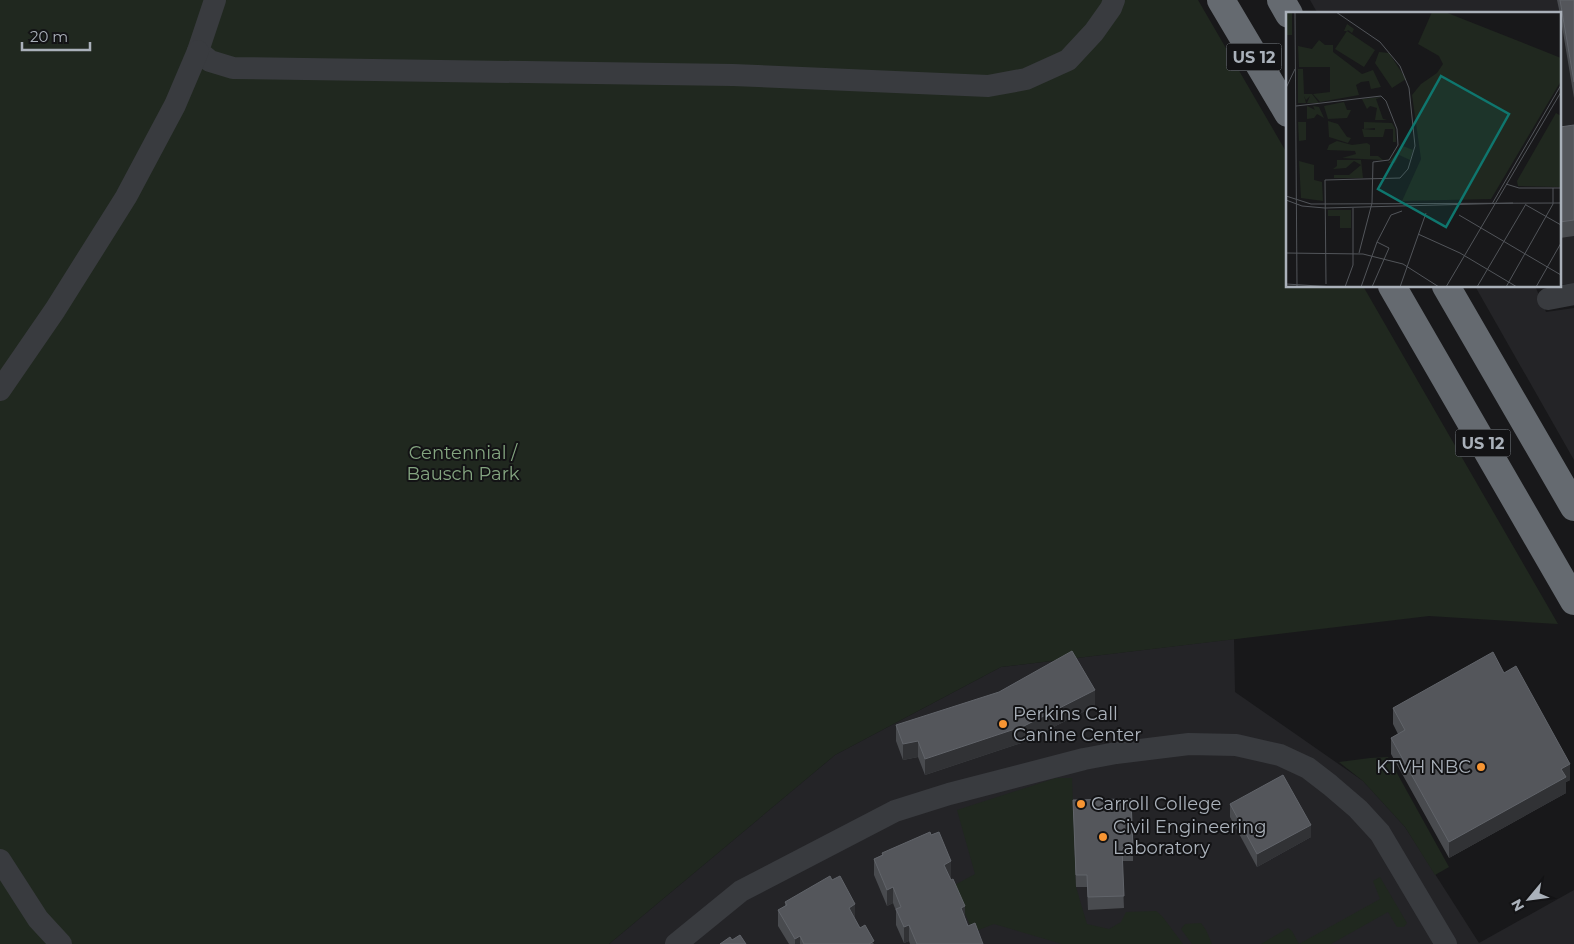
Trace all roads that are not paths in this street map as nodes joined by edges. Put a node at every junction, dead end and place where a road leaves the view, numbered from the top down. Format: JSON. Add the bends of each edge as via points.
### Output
{"nodes":[{"id":1,"x":215,"y":0,"type":"edge"},
{"id":2,"x":1114,"y":0,"type":"edge"},
{"id":3,"x":1221,"y":0,"type":"edge"},
{"id":4,"x":1281,"y":0,"type":"edge"},
{"id":5,"x":1288,"y":12,"type":"edge"},
{"id":6,"x":198,"y":51,"type":"junction"},
{"id":7,"x":1286,"y":110,"type":"edge"},
{"id":8,"x":1393,"y":288,"type":"edge"},
{"id":9,"x":1447,"y":288,"type":"edge"},
{"id":10,"x":1574,"y":294,"type":"edge"},
{"id":11,"x":1548,"y":299,"type":"dead end"},
{"id":12,"x":0,"y":390,"type":"edge"},
{"id":13,"x":1574,"y":507,"type":"edge"},
{"id":14,"x":1574,"y":601,"type":"edge"},
{"id":15,"x":0,"y":860,"type":"edge"},
{"id":16,"x":61,"y":944,"type":"edge"},
{"id":17,"x":676,"y":944,"type":"edge"},
{"id":18,"x":1446,"y":944,"type":"edge"}],
"edges":[{"from":1,"to":6,"type":"street"},
{"from":2,"to":6,"type":"street","via":[[1094,32],[1068,60],[1026,79],[988,86],[733,75],[233,68],[210,61]]},
{"from":3,"to":7,"type":"highway","number":"US 12"},
{"from":4,"to":5,"type":"highway"},
{"from":6,"to":12,"type":"street","via":[[175,105],[126,198]]},
{"from":8,"to":14,"type":"highway","number":"US 12"},
{"from":9,"to":13,"type":"highway","number":"US 12"},
{"from":10,"to":11,"type":"street"},
{"from":15,"to":16,"type":"street","via":[[38,919]]},
{"from":17,"to":18,"type":"street","via":[[741,891],[895,811],[1084,759],[1190,744],[1236,744],[1280,755],[1308,768],[1330,785],[1380,833]]}]}
